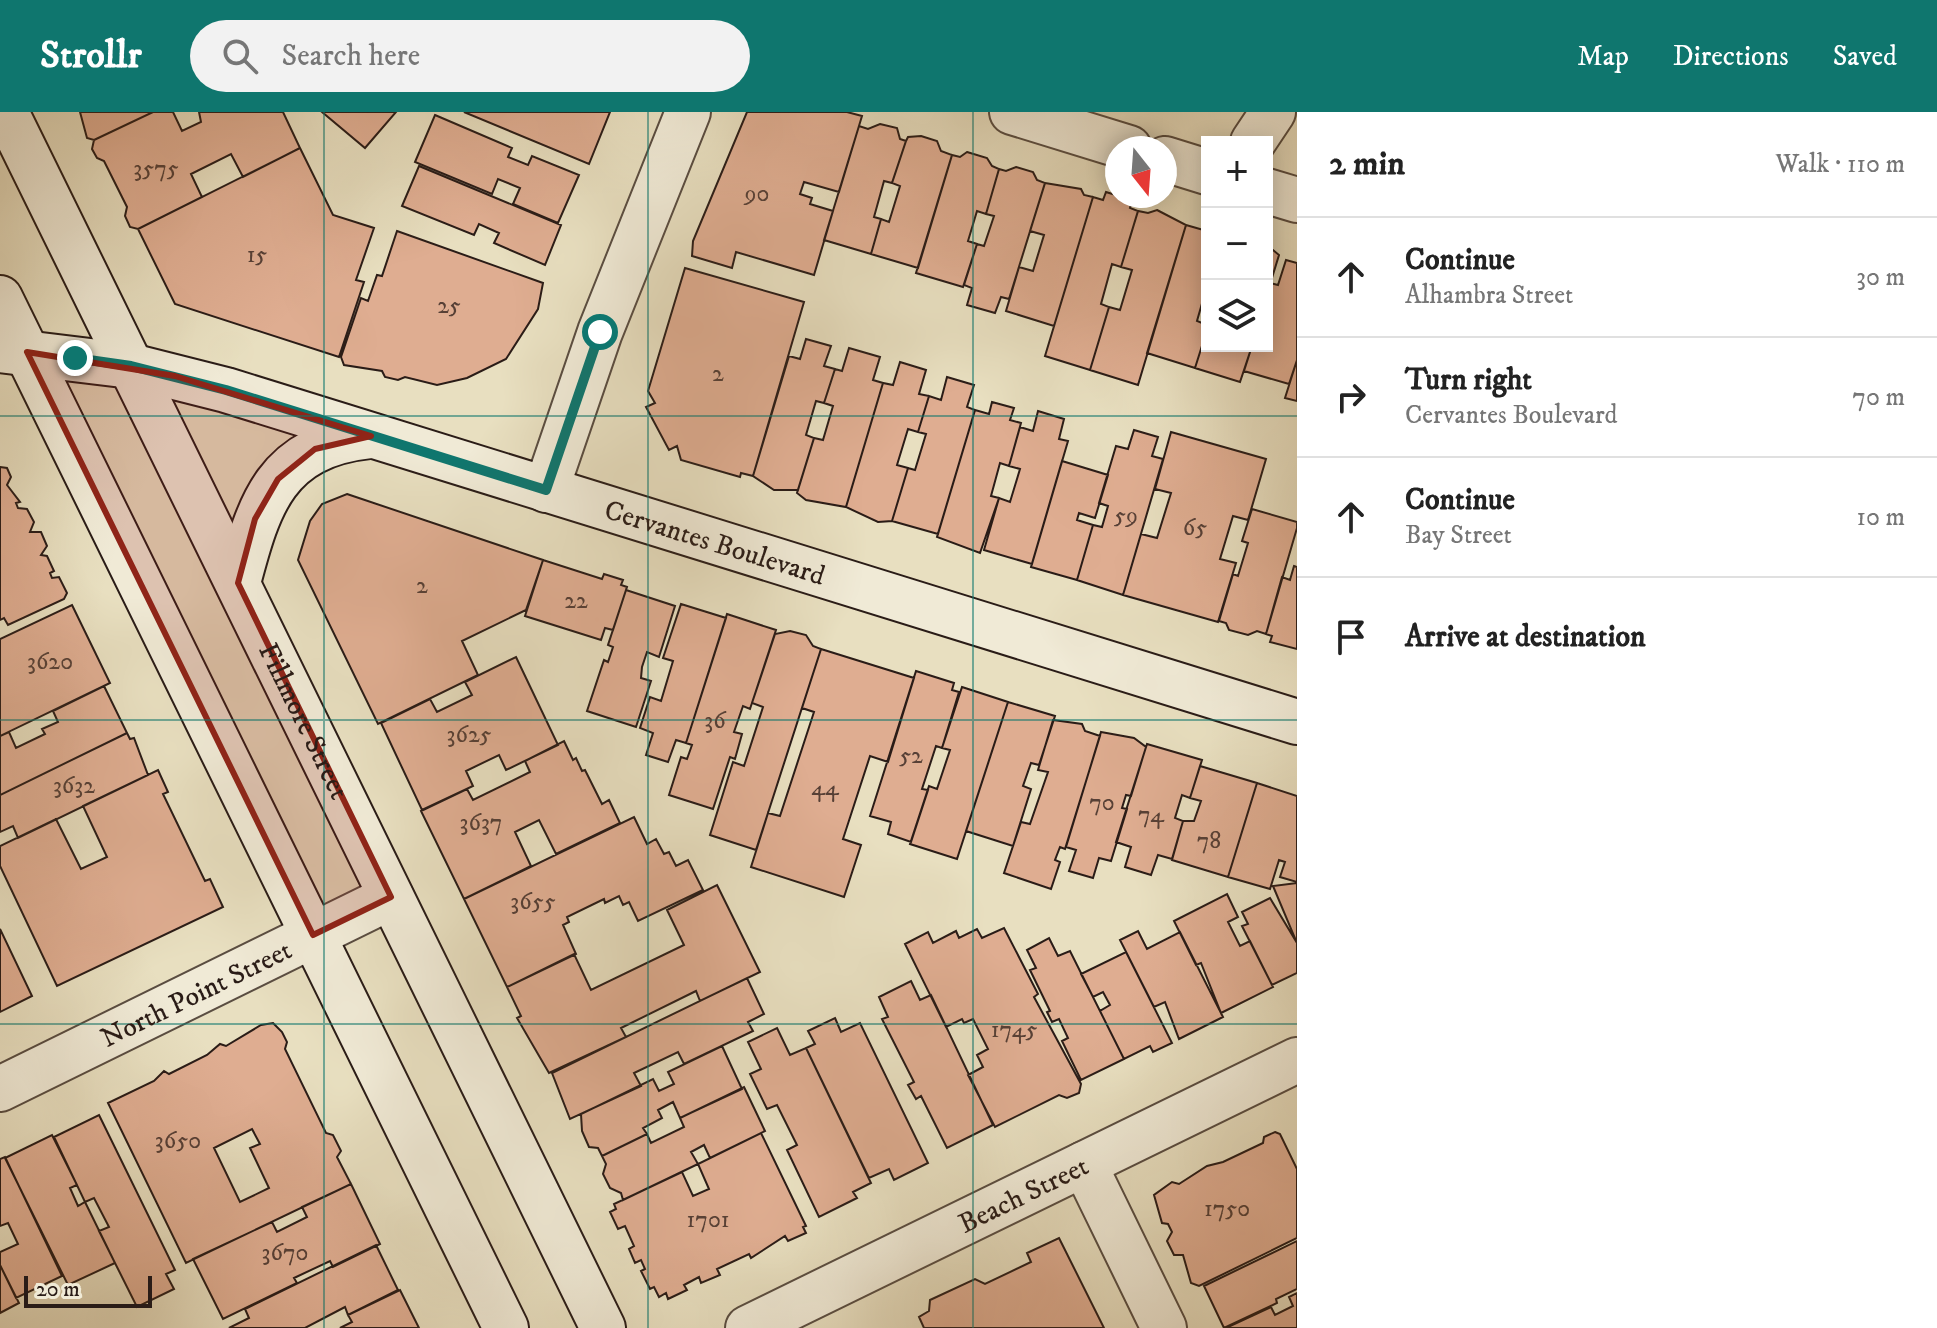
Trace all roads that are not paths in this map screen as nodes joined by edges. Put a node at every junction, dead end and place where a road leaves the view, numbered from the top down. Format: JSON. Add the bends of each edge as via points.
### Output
{"nodes":[{"id":1,"x":6,"y":112,"type":"edge"},
{"id":2,"x":688,"y":112,"type":"edge"},
{"id":3,"x":1012,"y":112,"type":"edge"},
{"id":4,"x":1273,"y":112,"type":"edge"},
{"id":5,"x":1257,"y":136,"type":"edge"},
{"id":6,"x":1105,"y":141,"type":"edge"},
{"id":7,"x":1177,"y":163,"type":"edge"},
{"id":8,"x":1201,"y":170,"type":"edge"},
{"id":9,"x":1273,"y":193,"type":"edge"},
{"id":10,"x":1297,"y":200,"type":"edge"},
{"id":11,"x":0,"y":298,"type":"edge"},
{"id":12,"x":13,"y":351,"type":"edge"},
{"id":13,"x":131,"y":366,"type":"junction"},
{"id":14,"x":371,"y":436,"type":"junction"},
{"id":15,"x":546,"y":490,"type":"junction"},
{"id":16,"x":238,"y":583,"type":"junction"},
{"id":17,"x":1297,"y":722,"type":"edge"},
{"id":18,"x":391,"y":897,"type":"junction"},
{"id":19,"x":313,"y":935,"type":"junction"},
{"id":20,"x":1297,"y":1060,"type":"edge"},
{"id":21,"x":0,"y":1089,"type":"edge"},
{"id":22,"x":1084,"y":1164,"type":"junction"},
{"id":23,"x":506,"y":1328,"type":"edge"},
{"id":24,"x":603,"y":1328,"type":"edge"},
{"id":25,"x":748,"y":1328,"type":"edge"},
{"id":26,"x":1164,"y":1328,"type":"edge"}],
"edges":[{"from":1,"to":13,"type":"street","name":"Fillmore Street"},
{"from":2,"to":15,"type":"street","via":[[636,236]]},
{"from":3,"to":6,"type":"street"},
{"from":4,"to":5,"type":"street"},
{"from":7,"to":8,"type":"street"},
{"from":9,"to":10,"type":"street"},
{"from":11,"to":12,"type":"street"},
{"from":12,"to":13,"type":"street","name":"Cervantes Boulevard"},
{"from":12,"to":19,"type":"street"},
{"from":13,"to":14,"type":"street","name":"Cervantes Boulevard"},
{"from":13,"to":16,"type":"street","name":"Fillmore Street"},
{"from":14,"to":15,"type":"street","name":"Cervantes Boulevard"},
{"from":14,"to":16,"type":"street","via":[[315,449],[278,479],[255,519]]},
{"from":15,"to":17,"type":"street","name":"Cervantes Boulevard"},
{"from":16,"to":18,"type":"street","name":"Fillmore Street"},
{"from":18,"to":19,"type":"street","name":"North Point Street"},
{"from":18,"to":24,"type":"street","name":"Fillmore Street"},
{"from":19,"to":21,"type":"street","name":"North Point Street"},
{"from":19,"to":23,"type":"street"},
{"from":20,"to":22,"type":"street","name":"Beach Street"},
{"from":22,"to":25,"type":"street","name":"Beach Street"},
{"from":22,"to":26,"type":"street"}]}
